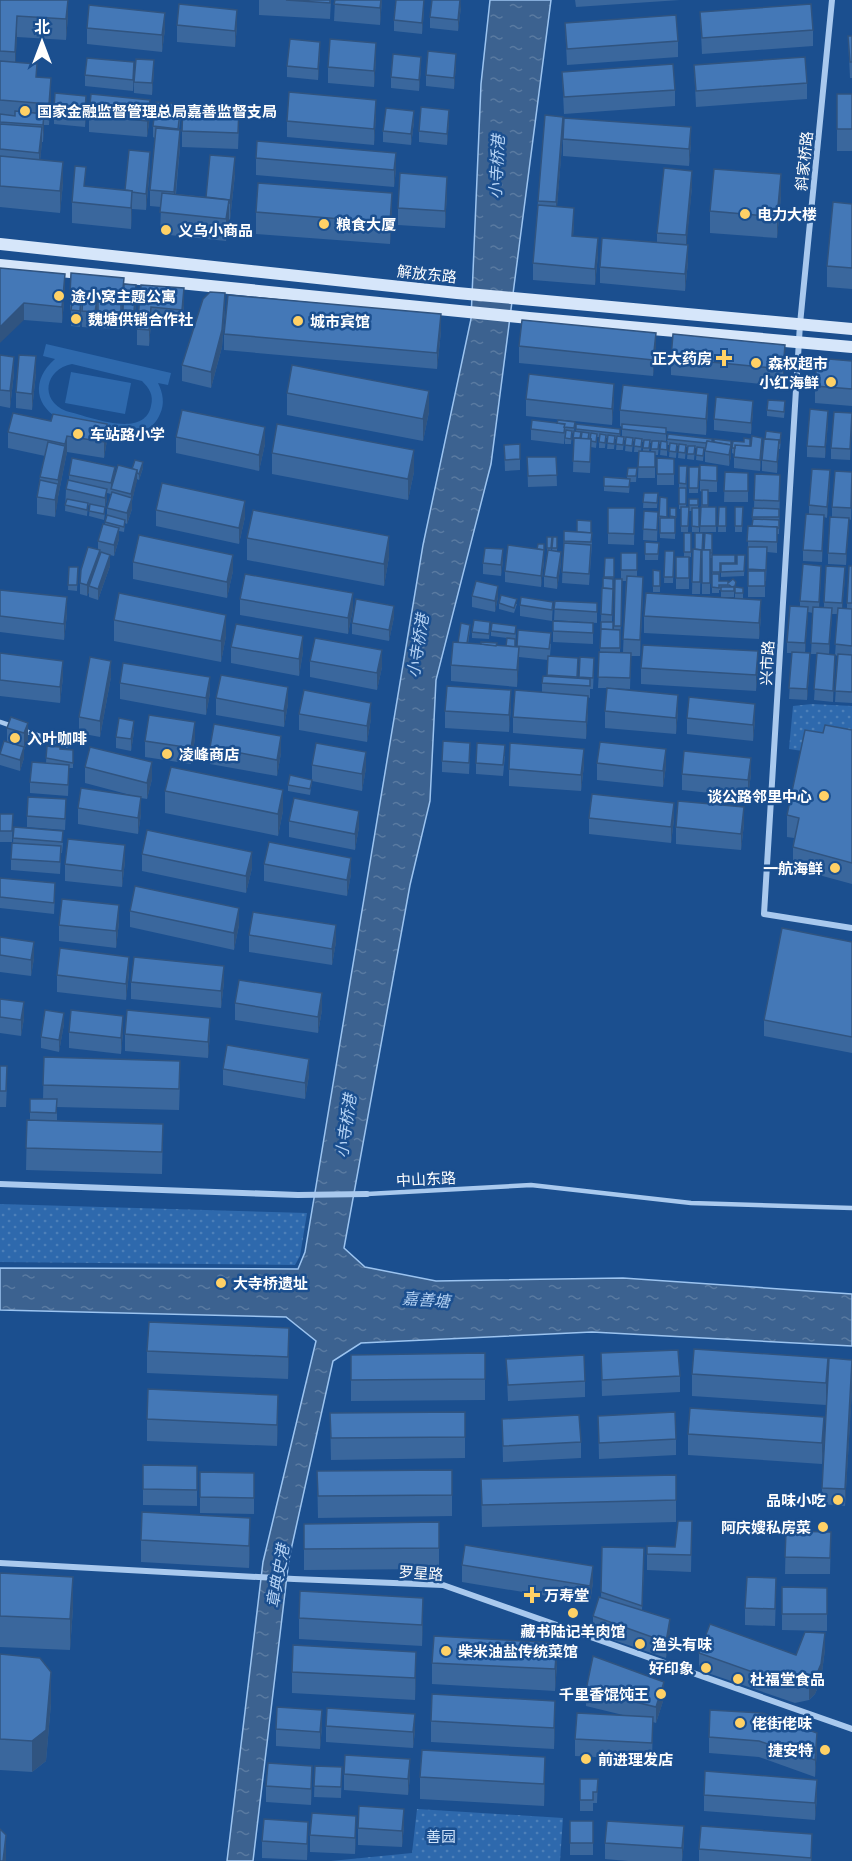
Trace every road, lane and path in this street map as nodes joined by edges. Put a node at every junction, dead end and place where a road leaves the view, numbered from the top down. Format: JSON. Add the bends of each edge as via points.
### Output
{"nodes":[{"id":1,"x":832,"y":0,"type":"edge"},
{"id":2,"x":0,"y":244,"type":"edge"},
{"id":3,"x":0,"y":265,"type":"edge"},
{"id":4,"x":800,"y":324,"type":"junction"},
{"id":5,"x":852,"y":329,"type":"edge"},
{"id":6,"x":798,"y":342,"type":"junction"},
{"id":7,"x":852,"y":347,"type":"edge"},
{"id":8,"x":0,"y":722,"type":"edge"},
{"id":9,"x":67,"y":745,"type":"dead end"},
{"id":10,"x":852,"y":928,"type":"edge"},
{"id":11,"x":0,"y":1184,"type":"edge"},
{"id":12,"x":367,"y":1194,"type":"joint"},
{"id":13,"x":852,"y":1208,"type":"edge"},
{"id":14,"x":0,"y":1563,"type":"edge"},
{"id":15,"x":852,"y":1729,"type":"edge"}],
"edges":[{"from":1,"to":4,"type":"street","name":"斜家桥路"},
{"from":2,"to":4,"type":"main road","name":"解放东路"},
{"from":3,"to":6,"type":"main road"},
{"from":4,"to":5,"type":"main road","name":"解放东路"},
{"from":4,"to":6,"type":"street","name":"兴市路"},
{"from":6,"to":7,"type":"main road"},
{"from":6,"to":10,"type":"street","name":"兴市路","via":[[764,914]]},
{"from":8,"to":9,"type":"lane"},
{"from":11,"to":12,"type":"street","name":"中山东路"},
{"from":12,"to":13,"type":"lane","name":"中山东路","via":[[531,1185],[691,1203]]},
{"from":14,"to":15,"type":"street","name":"罗星路","via":[[443,1585]]}]}
